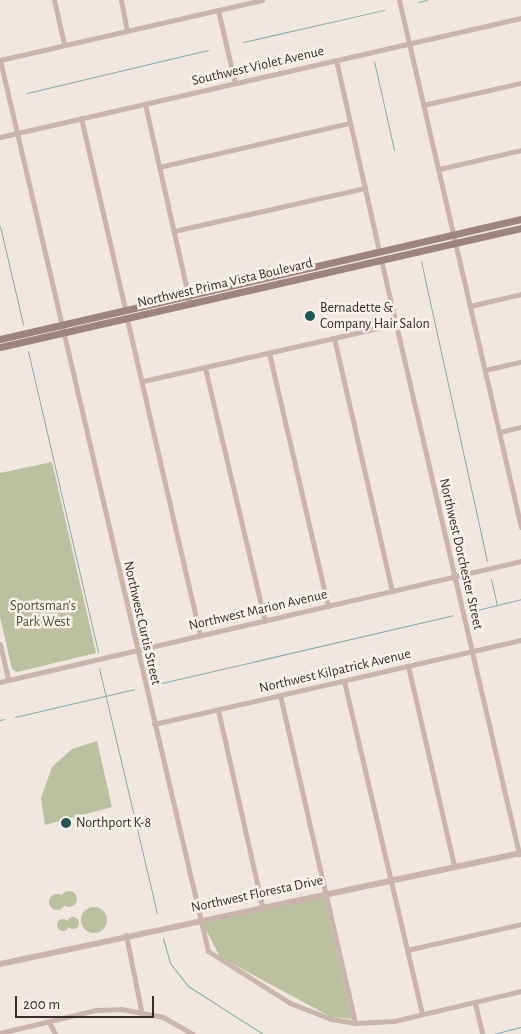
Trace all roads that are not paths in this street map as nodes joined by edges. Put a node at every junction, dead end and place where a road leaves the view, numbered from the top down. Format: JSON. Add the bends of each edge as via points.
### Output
{"nodes":[{"id":1,"x":54,"y":0,"type":"edge"},
{"id":2,"x":121,"y":0,"type":"edge"},
{"id":3,"x":262,"y":0,"type":"edge"},
{"id":4,"x":399,"y":0,"type":"edge"},
{"id":5,"x":218,"y":10,"type":"junction"},
{"id":6,"x":521,"y":18,"type":"edge"},
{"id":7,"x":127,"y":30,"type":"junction"},
{"id":8,"x":64,"y":44,"type":"junction"},
{"id":9,"x":408,"y":44,"type":"junction"},
{"id":10,"x":0,"y":60,"type":"edge"},
{"id":11,"x":336,"y":60,"type":"junction"},
{"id":12,"x":235,"y":83,"type":"junction"},
{"id":13,"x":521,"y":83,"type":"edge"},
{"id":14,"x":145,"y":104,"type":"junction"},
{"id":15,"x":423,"y":105,"type":"junction"},
{"id":16,"x":81,"y":118,"type":"junction"},
{"id":17,"x":350,"y":123,"type":"junction"},
{"id":18,"x":17,"y":133,"type":"junction"},
{"id":19,"x":0,"y":137,"type":"edge"},
{"id":20,"x":521,"y":150,"type":"edge"},
{"id":21,"x":159,"y":168,"type":"junction"},
{"id":22,"x":439,"y":169,"type":"junction"},
{"id":23,"x":365,"y":188,"type":"junction"},
{"id":24,"x":521,"y":219,"type":"edge"},
{"id":25,"x":521,"y":228,"type":"edge"},
{"id":26,"x":174,"y":231,"type":"junction"},
{"id":27,"x":453,"y":234,"type":"junction"},
{"id":28,"x":455,"y":243,"type":"junction"},
{"id":29,"x":377,"y":251,"type":"junction"},
{"id":30,"x":382,"y":260,"type":"junction"},
{"id":31,"x":326,"y":272,"type":"junction"},
{"id":32,"x":521,"y":294,"type":"edge"},
{"id":33,"x":188,"y":295,"type":"junction"},
{"id":34,"x":190,"y":304,"type":"junction"},
{"id":35,"x":470,"y":306,"type":"junction"},
{"id":36,"x":125,"y":309,"type":"junction"},
{"id":37,"x":128,"y":319,"type":"junction"},
{"id":38,"x":61,"y":324,"type":"junction"},
{"id":39,"x":395,"y":324,"type":"junction"},
{"id":40,"x":63,"y":333,"type":"junction"},
{"id":41,"x":334,"y":338,"type":"junction"},
{"id":42,"x":0,"y":339,"type":"edge"},
{"id":43,"x":0,"y":347,"type":"edge"},
{"id":44,"x":268,"y":353,"type":"junction"},
{"id":45,"x":521,"y":362,"type":"edge"},
{"id":46,"x":205,"y":368,"type":"junction"},
{"id":47,"x":485,"y":370,"type":"junction"},
{"id":48,"x":142,"y":382,"type":"junction"},
{"id":49,"x":521,"y":427,"type":"edge"},
{"id":50,"x":499,"y":432,"type":"junction"},
{"id":51,"x":521,"y":496,"type":"edge"},
{"id":52,"x":514,"y":497,"type":"junction"},
{"id":53,"x":521,"y":527,"type":"edge"},
{"id":54,"x":521,"y":560,"type":"edge"},
{"id":55,"x":455,"y":576,"type":"junction"},
{"id":56,"x":392,"y":591,"type":"junction"},
{"id":57,"x":328,"y":606,"type":"junction"},
{"id":58,"x":265,"y":621,"type":"junction"},
{"id":59,"x":200,"y":635,"type":"junction"},
{"id":60,"x":521,"y":640,"type":"edge"},
{"id":61,"x":0,"y":644,"type":"edge"},
{"id":62,"x":137,"y":649,"type":"junction"},
{"id":63,"x":472,"y":651,"type":"junction"},
{"id":64,"x":408,"y":666,"type":"junction"},
{"id":65,"x":8,"y":680,"type":"junction"},
{"id":66,"x":344,"y":681,"type":"junction"},
{"id":67,"x":0,"y":682,"type":"edge"},
{"id":68,"x":280,"y":695,"type":"junction"},
{"id":69,"x":218,"y":710,"type":"junction"},
{"id":70,"x":154,"y":724,"type":"junction"},
{"id":71,"x":520,"y":854,"type":"edge"},
{"id":72,"x":454,"y":865,"type":"junction"},
{"id":73,"x":391,"y":880,"type":"junction"},
{"id":74,"x":326,"y":892,"type":"junction"},
{"id":75,"x":262,"y":904,"type":"junction"},
{"id":76,"x":198,"y":918,"type":"junction"},
{"id":77,"x":521,"y":924,"type":"edge"},
{"id":78,"x":126,"y":935,"type":"junction"},
{"id":79,"x":407,"y":950,"type":"junction"},
{"id":80,"x":0,"y":964,"type":"edge"},
{"id":81,"x":521,"y":991,"type":"edge"},
{"id":82,"x":475,"y":1002,"type":"junction"},
{"id":83,"x":141,"y":1010,"type":"junction"},
{"id":84,"x":422,"y":1014,"type":"junction"},
{"id":85,"x":49,"y":1022,"type":"junction"},
{"id":86,"x":355,"y":1023,"type":"junction"},
{"id":87,"x":0,"y":1033,"type":"edge"},
{"id":88,"x":55,"y":1034,"type":"edge"},
{"id":89,"x":193,"y":1034,"type":"edge"},
{"id":90,"x":482,"y":1034,"type":"edge"}],
"edges":[{"from":1,"to":8,"type":"street"},
{"from":2,"to":7,"type":"street"},
{"from":3,"to":5,"type":"street"},
{"from":4,"to":9,"type":"street"},
{"from":5,"to":7,"type":"street"},
{"from":5,"to":12,"type":"street"},
{"from":6,"to":9,"type":"street","name":"Southwest Violet Avenue"},
{"from":7,"to":8,"type":"street"},
{"from":8,"to":10,"type":"street"},
{"from":9,"to":11,"type":"street","name":"Southwest Violet Avenue"},
{"from":9,"to":15,"type":"street"},
{"from":10,"to":18,"type":"street","name":"Northwest Curtis Street"},
{"from":11,"to":12,"type":"street","name":"Southwest Violet Avenue"},
{"from":11,"to":17,"type":"street"},
{"from":12,"to":14,"type":"street","name":"Southwest Violet Avenue"},
{"from":13,"to":15,"type":"street"},
{"from":14,"to":16,"type":"street","name":"Southwest Violet Avenue"},
{"from":14,"to":21,"type":"street"},
{"from":15,"to":22,"type":"street"},
{"from":16,"to":18,"type":"street","name":"Southwest Violet Avenue"},
{"from":16,"to":36,"type":"street"},
{"from":17,"to":21,"type":"street"},
{"from":17,"to":23,"type":"street"},
{"from":18,"to":19,"type":"street","name":"Southwest Violet Avenue"},
{"from":18,"to":38,"type":"street","name":"Northwest Curtis Street"},
{"from":20,"to":22,"type":"street"},
{"from":21,"to":26,"type":"street"},
{"from":22,"to":27,"type":"street"},
{"from":23,"to":26,"type":"street"},
{"from":23,"to":29,"type":"street"},
{"from":24,"to":27,"type":"main road","name":"Northwest Prima Vista Boulevard"},
{"from":25,"to":28,"type":"main road","name":"Northwest Prima Vista Boulevard"},
{"from":26,"to":33,"type":"street"},
{"from":27,"to":28,"type":"street"},
{"from":27,"to":29,"type":"main road","name":"Northwest Prima Vista Boulevard"},
{"from":28,"to":30,"type":"main road","name":"Northwest Prima Vista Boulevard"},
{"from":28,"to":35,"type":"street"},
{"from":29,"to":31,"type":"main road"},
{"from":29,"to":33,"type":"main road","name":"Northwest Prima Vista Boulevard"},
{"from":30,"to":31,"type":"main road","name":"Northwest Prima Vista Boulevard"},
{"from":30,"to":39,"type":"street","name":"Northwest Dorchester Street"},
{"from":31,"to":34,"type":"main road","name":"Northwest Prima Vista Boulevard"},
{"from":32,"to":35,"type":"street"},
{"from":33,"to":34,"type":"street"},
{"from":33,"to":36,"type":"main road","name":"Northwest Prima Vista Boulevard"},
{"from":34,"to":37,"type":"main road","name":"Northwest Prima Vista Boulevard"},
{"from":35,"to":47,"type":"street"},
{"from":36,"to":38,"type":"main road","name":"Northwest Prima Vista Boulevard"},
{"from":37,"to":40,"type":"main road","name":"Northwest Prima Vista Boulevard"},
{"from":37,"to":48,"type":"street"},
{"from":38,"to":40,"type":"street","name":"Northwest Curtis Street"},
{"from":38,"to":42,"type":"main road","name":"Northwest Prima Vista Boulevard"},
{"from":39,"to":41,"type":"street"},
{"from":39,"to":55,"type":"street","name":"Northwest Dorchester Street"},
{"from":40,"to":43,"type":"main road","name":"Northwest Prima Vista Boulevard"},
{"from":40,"to":62,"type":"street","name":"Northwest Curtis Street"},
{"from":41,"to":44,"type":"street"},
{"from":41,"to":56,"type":"street"},
{"from":44,"to":46,"type":"street"},
{"from":44,"to":57,"type":"street"},
{"from":45,"to":47,"type":"street"},
{"from":46,"to":48,"type":"street"},
{"from":46,"to":58,"type":"street"},
{"from":47,"to":50,"type":"street"},
{"from":48,"to":59,"type":"street"},
{"from":49,"to":50,"type":"street"},
{"from":50,"to":52,"type":"street"},
{"from":51,"to":52,"type":"street"},
{"from":52,"to":53,"type":"street"},
{"from":54,"to":55,"type":"street","name":"Northwest Marion Avenue"},
{"from":55,"to":56,"type":"street","name":"Northwest Marion Avenue"},
{"from":55,"to":63,"type":"street","name":"Northwest Dorchester Street"},
{"from":56,"to":57,"type":"street","name":"Northwest Marion Avenue"},
{"from":57,"to":58,"type":"street","name":"Northwest Marion Avenue"},
{"from":58,"to":59,"type":"street","name":"Northwest Marion Avenue"},
{"from":59,"to":62,"type":"street","name":"Northwest Marion Avenue"},
{"from":60,"to":63,"type":"street","name":"Northwest Kilpatrick Avenue"},
{"from":61,"to":65,"type":"street"},
{"from":62,"to":65,"type":"street","name":"Northwest Marion Avenue"},
{"from":62,"to":70,"type":"street","name":"Northwest Curtis Street"},
{"from":63,"to":64,"type":"street","name":"Northwest Kilpatrick Avenue"},
{"from":63,"to":71,"type":"street","name":"Northwest Dorchester Street"},
{"from":64,"to":66,"type":"street","name":"Northwest Kilpatrick Avenue"},
{"from":64,"to":72,"type":"street"},
{"from":65,"to":67,"type":"street","name":"Northwest Marion Avenue"},
{"from":66,"to":68,"type":"street","name":"Northwest Kilpatrick Avenue"},
{"from":66,"to":73,"type":"street"},
{"from":68,"to":69,"type":"street","name":"Northwest Kilpatrick Avenue"},
{"from":68,"to":74,"type":"street"},
{"from":69,"to":70,"type":"street","name":"Northwest Kilpatrick Avenue"},
{"from":69,"to":75,"type":"street"},
{"from":70,"to":76,"type":"street","name":"Northwest Curtis Street"},
{"from":71,"to":72,"type":"street","name":"Northwest Floresta Drive"},
{"from":72,"to":73,"type":"street","name":"Northwest Floresta Drive"},
{"from":73,"to":74,"type":"street","name":"Northwest Floresta Drive"},
{"from":73,"to":79,"type":"street"},
{"from":74,"to":75,"type":"street","name":"Northwest Floresta Drive"},
{"from":74,"to":86,"type":"street"},
{"from":75,"to":76,"type":"street","name":"Northwest Floresta Drive"},
{"from":76,"to":78,"type":"street","name":"Northwest Floresta Drive"},
{"from":76,"to":86,"type":"street","name":"Northwest Curtis Street","via":[[208,950],[231,968],[290,1003],[330,1020]]},
{"from":77,"to":79,"type":"street"},
{"from":78,"to":80,"type":"street","name":"Northwest Floresta Drive"},
{"from":78,"to":83,"type":"street"},
{"from":79,"to":84,"type":"street"},
{"from":81,"to":82,"type":"street","name":"Northwest Curtis Street"},
{"from":82,"to":84,"type":"street","name":"Northwest Curtis Street"},
{"from":82,"to":90,"type":"street"},
{"from":83,"to":85,"type":"street","via":[[96,1010]]},
{"from":83,"to":89,"type":"street"},
{"from":84,"to":86,"type":"street","name":"Northwest Curtis Street"},
{"from":85,"to":87,"type":"street"},
{"from":85,"to":88,"type":"street"}]}
